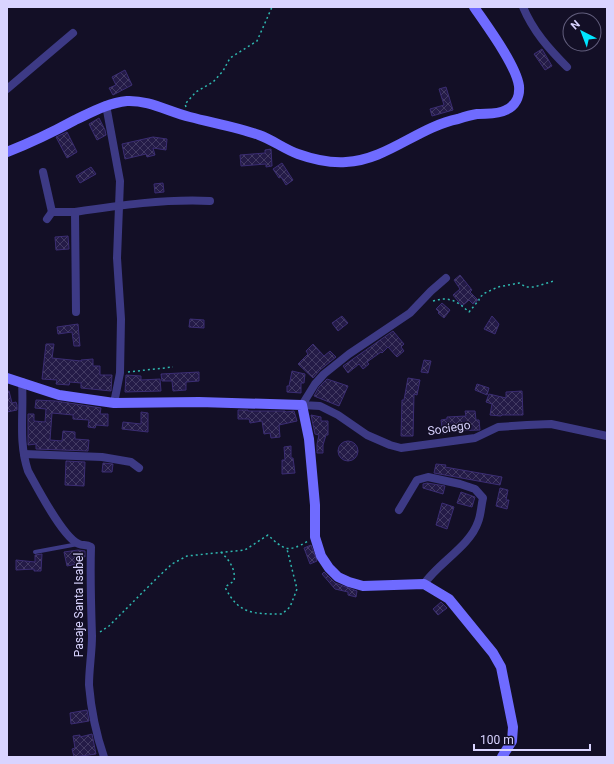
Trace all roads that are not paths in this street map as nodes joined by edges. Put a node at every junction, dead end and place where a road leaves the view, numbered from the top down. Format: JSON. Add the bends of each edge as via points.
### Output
{"nodes":[{"id":1,"x":474,"y":7,"type":"edge"},
{"id":2,"x":523,"y":7,"type":"edge"},
{"id":3,"x":73,"y":33,"type":"dead end"},
{"id":4,"x":567,"y":67,"type":"dead end"},
{"id":5,"x":7,"y":89,"type":"edge"},
{"id":6,"x":106,"y":105,"type":"junction"},
{"id":7,"x":7,"y":152,"type":"edge"},
{"id":8,"x":43,"y":172,"type":"dead end"},
{"id":9,"x":210,"y":201,"type":"dead end"},
{"id":10,"x":120,"y":206,"type":"junction"},
{"id":11,"x":75,"y":212,"type":"junction"},
{"id":12,"x":446,"y":278,"type":"dead end"},
{"id":13,"x":76,"y":312,"type":"dead end"},
{"id":14,"x":7,"y":378,"type":"edge"},
{"id":15,"x":22,"y":382,"type":"junction"},
{"id":16,"x":114,"y":403,"type":"junction"},
{"id":17,"x":302,"y":405,"type":"junction"},
{"id":18,"x":607,"y":436,"type":"edge"},
{"id":19,"x":24,"y":454,"type":"junction"},
{"id":20,"x":139,"y":468,"type":"dead end"},
{"id":21,"x":399,"y":510,"type":"dead end"},
{"id":22,"x":79,"y":544,"type":"junction"},
{"id":23,"x":35,"y":552,"type":"dead end"},
{"id":24,"x":424,"y":584,"type":"junction"},
{"id":25,"x":502,"y":755,"type":"edge"},
{"id":26,"x":104,"y":757,"type":"edge"}],
"edges":[{"from":1,"to":6,"type":"main road","via":[[509,61],[519,86],[518,99],[506,110],[444,122],[362,160],[344,162],[297,154],[260,136],[188,117],[144,102],[127,101]]},
{"from":2,"to":4,"type":"street","via":[[543,42]]},
{"from":3,"to":5,"type":"street"},
{"from":6,"to":7,"type":"main road"},
{"from":6,"to":10,"type":"street","via":[[120,181]]},
{"from":8,"to":11,"type":"street","via":[[49,216]]},
{"from":9,"to":10,"type":"street"},
{"from":10,"to":11,"type":"street"},
{"from":10,"to":16,"type":"street","via":[[117,258],[121,319],[120,373]]},
{"from":11,"to":13,"type":"street"},
{"from":12,"to":17,"type":"street","via":[[410,313],[324,374]]},
{"from":14,"to":15,"type":"main road"},
{"from":15,"to":16,"type":"main road","via":[[59,394]]},
{"from":15,"to":19,"type":"street","name":"Pasaje Santa Isabel","via":[[21,435]]},
{"from":16,"to":17,"type":"main road"},
{"from":17,"to":18,"type":"street","name":"Sociego","via":[[320,406],[367,435],[401,448],[474,438],[498,427],[520,425],[551,424]]},
{"from":17,"to":24,"type":"main road","via":[[309,439],[315,537],[321,556],[329,568],[338,577],[363,586]]},
{"from":19,"to":20,"type":"street","via":[[102,457],[131,462]]},
{"from":19,"to":22,"type":"street","name":"Pasaje Santa Isabel","via":[[28,471],[66,534]]},
{"from":21,"to":24,"type":"street","via":[[417,480],[428,476],[475,489],[483,498],[478,523],[469,537]]},
{"from":22,"to":23,"type":"lane"},
{"from":22,"to":26,"type":"street","name":"Pasaje Santa Isabel","via":[[90,547],[92,637],[89,684],[97,734]]},
{"from":24,"to":25,"type":"main road","via":[[449,599],[494,653],[501,667],[513,727],[512,741]]}]}
